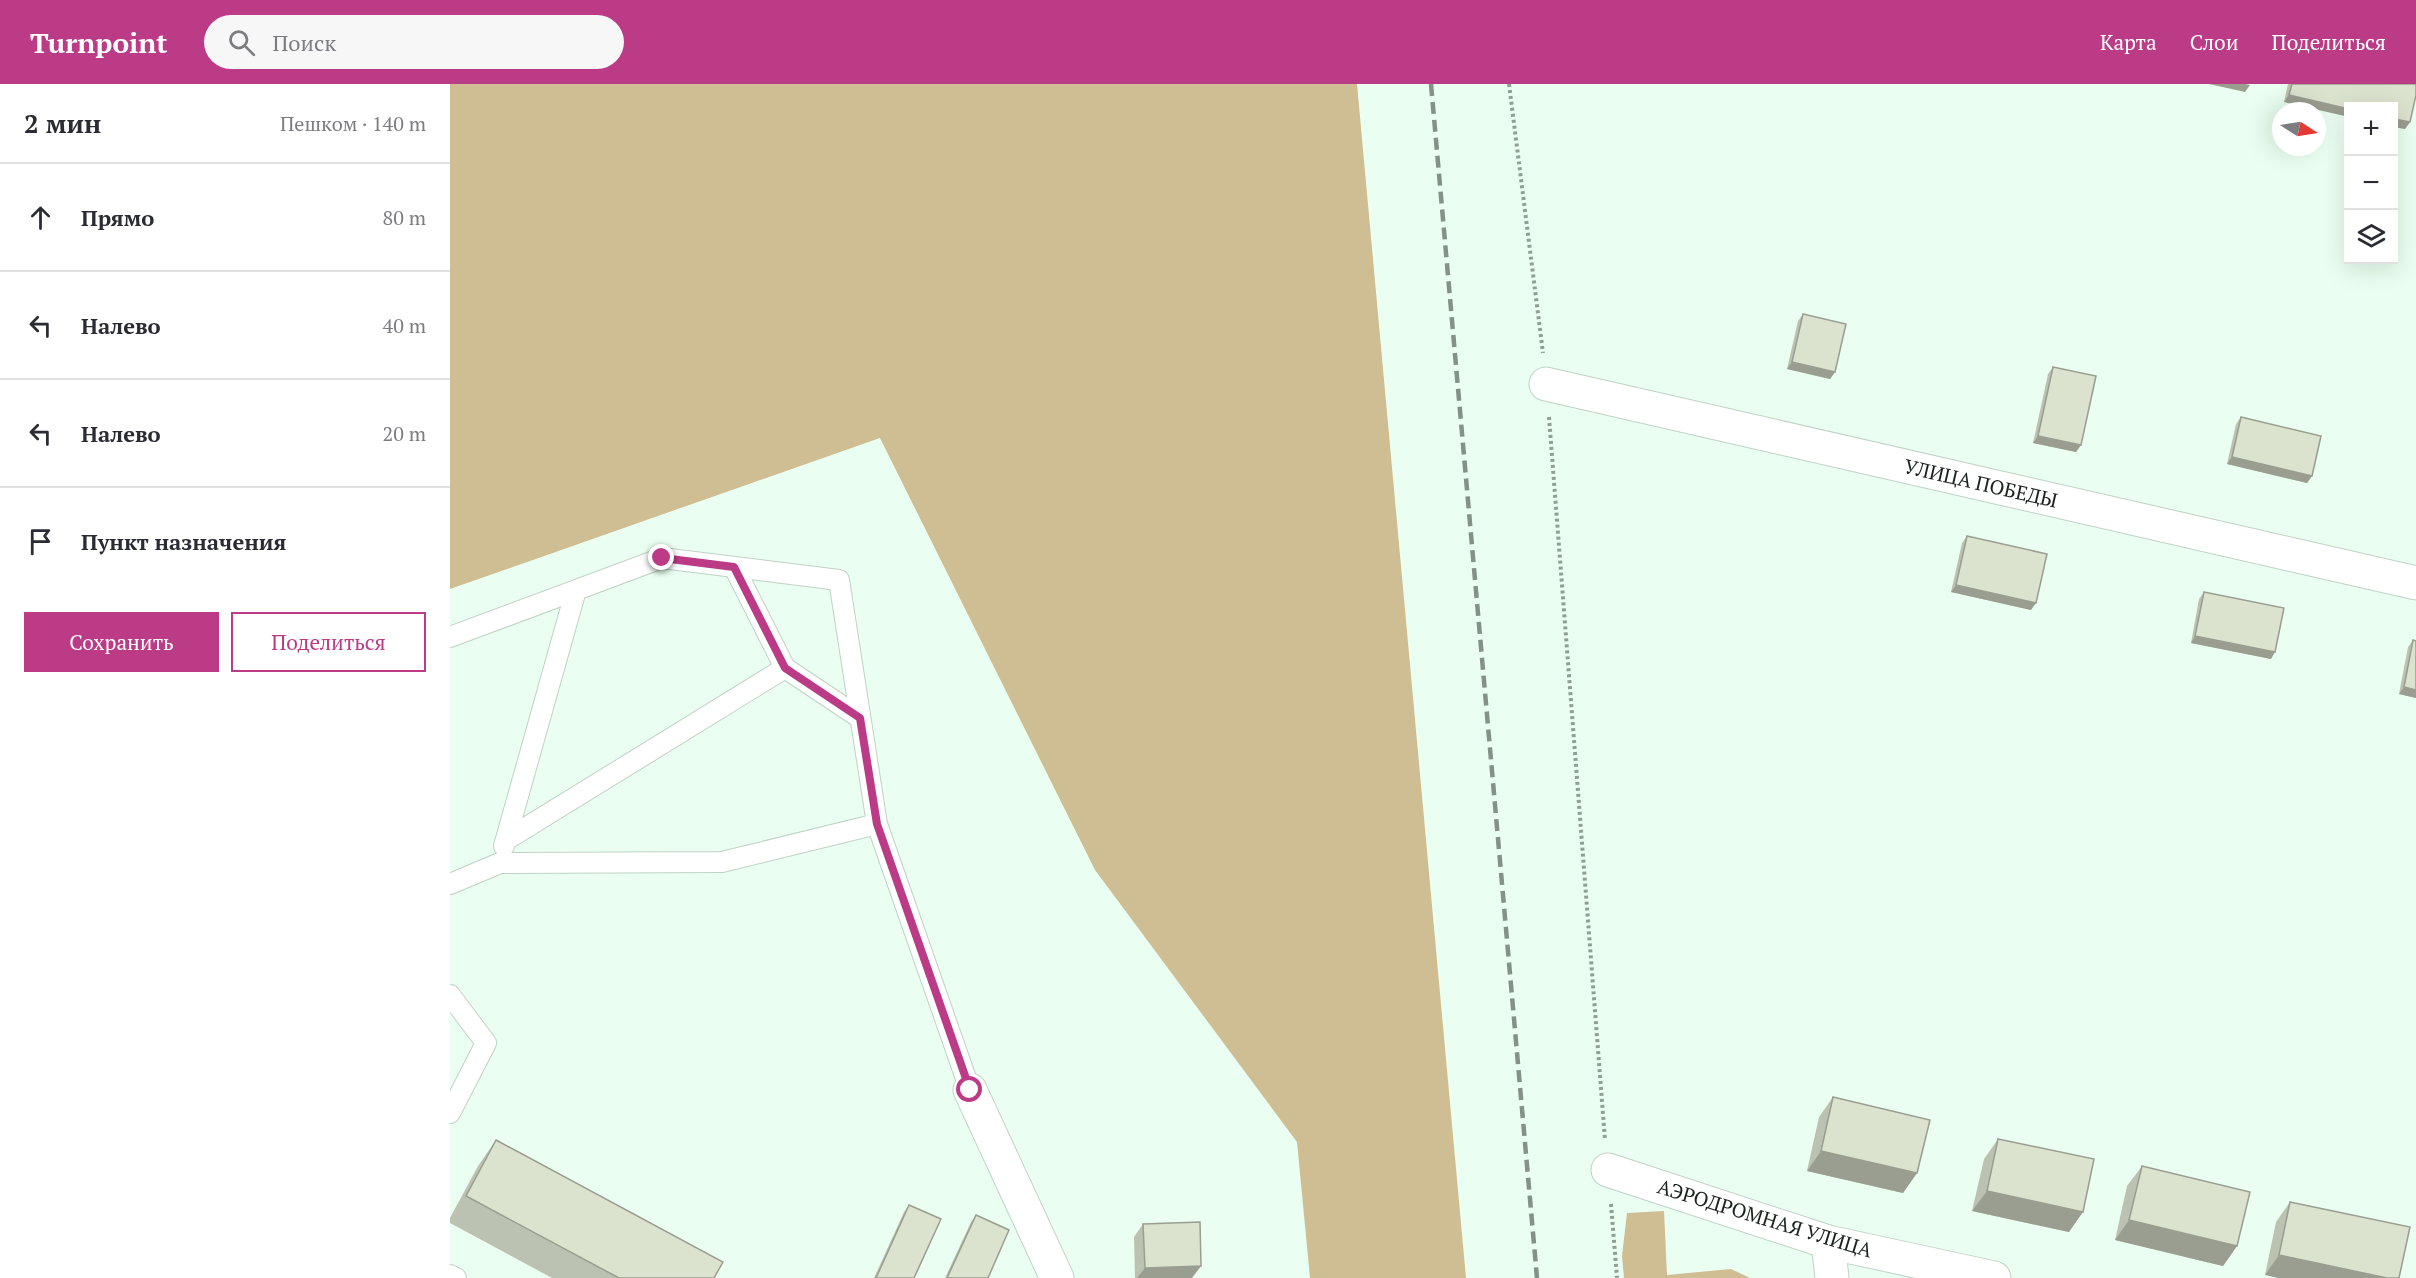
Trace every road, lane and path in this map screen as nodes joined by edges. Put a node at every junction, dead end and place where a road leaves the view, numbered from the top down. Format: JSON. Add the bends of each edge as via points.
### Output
{"nodes":[{"id":1,"x":1509,"y":84,"type":"edge"},
{"id":2,"x":1546,"y":384,"type":"junction"},
{"id":3,"x":734,"y":567,"type":"junction"},
{"id":4,"x":2416,"y":583,"type":"edge"},
{"id":5,"x":576,"y":590,"type":"junction"},
{"id":6,"x":450,"y":637,"type":"edge"},
{"id":7,"x":785,"y":668,"type":"junction"},
{"id":8,"x":860,"y":718,"type":"junction"},
{"id":9,"x":877,"y":824,"type":"junction"},
{"id":10,"x":506,"y":840,"type":"junction"},
{"id":11,"x":500,"y":863,"type":"junction"},
{"id":12,"x":450,"y":884,"type":"edge"},
{"id":13,"x":450,"y":995,"type":"edge"},
{"id":14,"x":970,"y":1090,"type":"joint"},
{"id":15,"x":450,"y":1113,"type":"edge"},
{"id":16,"x":1608,"y":1170,"type":"junction"},
{"id":17,"x":1828,"y":1242,"type":"junction"},
{"id":18,"x":450,"y":1275,"type":"edge"},
{"id":19,"x":456,"y":1278,"type":"edge"},
{"id":20,"x":1057,"y":1278,"type":"edge"},
{"id":21,"x":1617,"y":1278,"type":"edge"},
{"id":22,"x":1832,"y":1278,"type":"edge"},
{"id":23,"x":1994,"y":1278,"type":"edge"}],
"edges":[{"from":1,"to":2,"type":"path"},
{"from":2,"to":4,"type":"street","name":"УЛИЦА ПОБЕДЫ"},
{"from":2,"to":16,"type":"path"},
{"from":3,"to":5,"type":"lane","via":[[662,558]]},
{"from":3,"to":7,"type":"lane"},
{"from":3,"to":8,"type":"lane","via":[[839,580]]},
{"from":5,"to":6,"type":"lane"},
{"from":5,"to":10,"type":"lane"},
{"from":7,"to":8,"type":"lane"},
{"from":7,"to":10,"type":"lane"},
{"from":8,"to":9,"type":"lane"},
{"from":9,"to":11,"type":"lane","via":[[722,862]]},
{"from":9,"to":14,"type":"lane"},
{"from":10,"to":11,"type":"lane"},
{"from":11,"to":12,"type":"lane"},
{"from":13,"to":15,"type":"lane","via":[[486,1043]]},
{"from":14,"to":20,"type":"street"},
{"from":16,"to":17,"type":"street","name":"АЭРОДРОМНАЯ УЛИЦА"},
{"from":16,"to":21,"type":"path"},
{"from":17,"to":22,"type":"street"},
{"from":17,"to":23,"type":"street","name":"АЭРОДРОМНАЯ УЛИЦА"},
{"from":18,"to":19,"type":"lane"}]}
